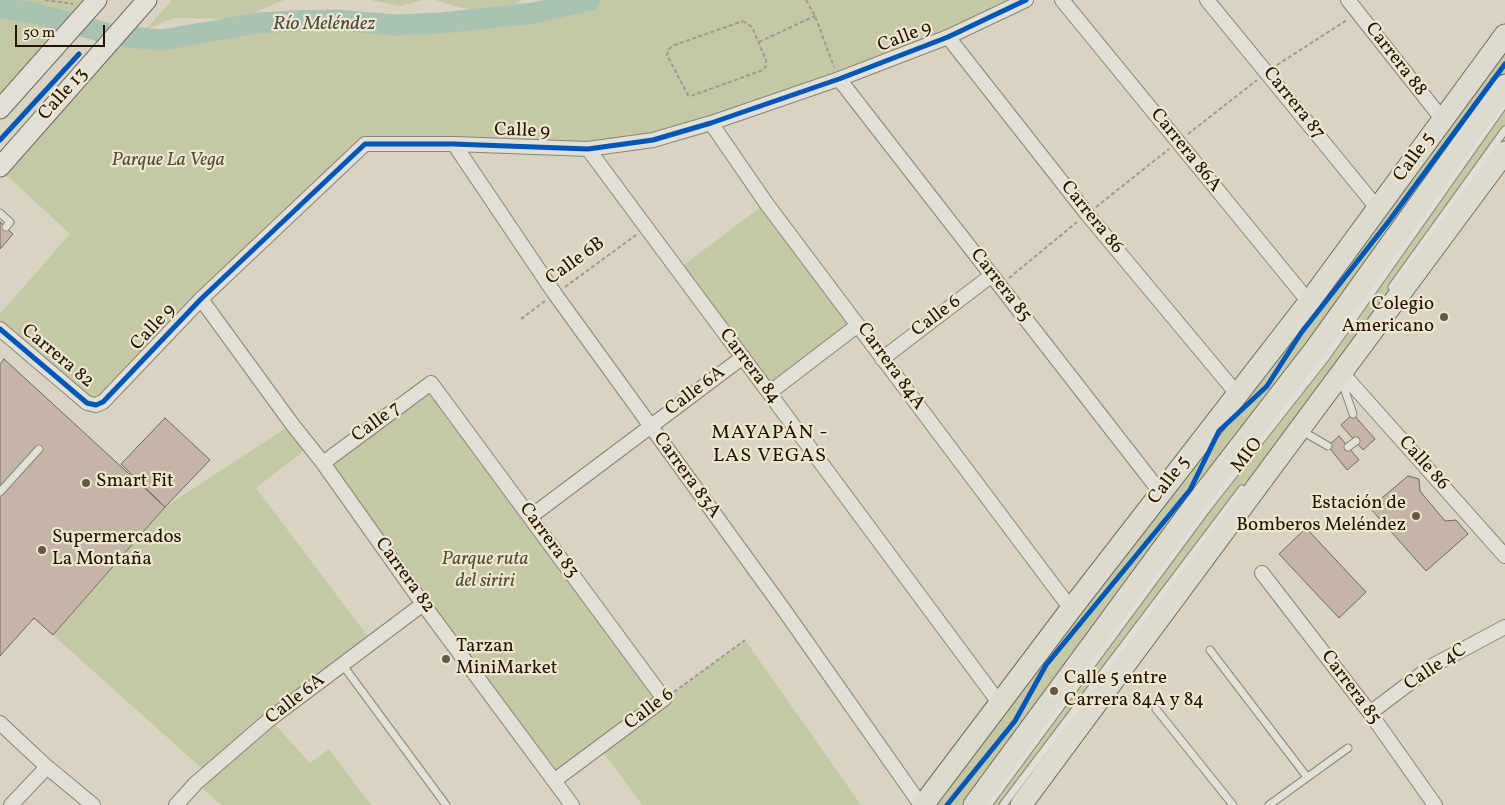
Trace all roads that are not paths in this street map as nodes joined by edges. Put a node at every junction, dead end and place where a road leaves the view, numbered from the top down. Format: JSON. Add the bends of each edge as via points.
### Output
{"nodes":[{"id":1,"x":147,"y":0,"type":"edge"},
{"id":2,"x":1026,"y":0,"type":"edge"},
{"id":3,"x":1062,"y":0,"type":"edge"},
{"id":4,"x":1207,"y":0,"type":"edge"},
{"id":5,"x":1348,"y":0,"type":"edge"},
{"id":6,"x":87,"y":5,"type":"edge"},
{"id":7,"x":1505,"y":35,"type":"edge"},
{"id":8,"x":948,"y":38,"type":"junction"},
{"id":9,"x":839,"y":79,"type":"junction"},
{"id":10,"x":1505,"y":85,"type":"edge"},
{"id":11,"x":1461,"y":93,"type":"junction"},
{"id":12,"x":1505,"y":104,"type":"edge"},
{"id":13,"x":0,"y":109,"type":"edge"},
{"id":14,"x":1443,"y":120,"type":"junction"},
{"id":15,"x":711,"y":123,"type":"junction"},
{"id":16,"x":1505,"y":130,"type":"edge"},
{"id":17,"x":454,"y":144,"type":"junction"},
{"id":18,"x":588,"y":149,"type":"junction"},
{"id":19,"x":1505,"y":152,"type":"edge"},
{"id":20,"x":1447,"y":166,"type":"junction"},
{"id":21,"x":0,"y":167,"type":"edge"},
{"id":22,"x":1378,"y":208,"type":"junction"},
{"id":23,"x":0,"y":213,"type":"edge"},
{"id":24,"x":6,"y":227,"type":"dead end"},
{"id":25,"x":992,"y":275,"type":"junction"},
{"id":26,"x":1387,"y":294,"type":"dead end"},
{"id":27,"x":201,"y":299,"type":"junction"},
{"id":28,"x":1309,"y":302,"type":"junction"},
{"id":29,"x":858,"y":325,"type":"junction"},
{"id":30,"x":0,"y":329,"type":"edge"},
{"id":31,"x":743,"y":358,"type":"junction"},
{"id":32,"x":882,"y":359,"type":"junction"},
{"id":33,"x":1341,"y":374,"type":"junction"},
{"id":34,"x":431,"y":384,"type":"joint"},
{"id":35,"x":769,"y":393,"type":"junction"},
{"id":36,"x":1238,"y":395,"type":"junction"},
{"id":37,"x":96,"y":404,"type":"joint"},
{"id":38,"x":1353,"y":414,"type":"dead end"},
{"id":39,"x":650,"y":427,"type":"junction"},
{"id":40,"x":1300,"y":430,"type":"junction"},
{"id":41,"x":1356,"y":441,"type":"dead end"},
{"id":42,"x":1328,"y":446,"type":"dead end"},
{"id":43,"x":1348,"y":447,"type":"dead end"},
{"id":44,"x":39,"y":449,"type":"dead end"},
{"id":45,"x":323,"y":463,"type":"junction"},
{"id":46,"x":1248,"y":481,"type":"dead end"},
{"id":47,"x":0,"y":492,"type":"edge"},
{"id":48,"x":1162,"y":493,"type":"junction"},
{"id":49,"x":530,"y":516,"type":"junction"},
{"id":50,"x":1505,"y":556,"type":"edge"},
{"id":51,"x":1262,"y":573,"type":"dead end"},
{"id":52,"x":423,"y":604,"type":"junction"},
{"id":53,"x":1071,"y":609,"type":"junction"},
{"id":54,"x":1505,"y":627,"type":"edge"},
{"id":55,"x":1210,"y":650,"type":"dead end"},
{"id":56,"x":342,"y":664,"type":"junction"},
{"id":57,"x":664,"y":699,"type":"joint"},
{"id":58,"x":1000,"y":704,"type":"junction"},
{"id":59,"x":1156,"y":708,"type":"dead end"},
{"id":60,"x":1370,"y":713,"type":"junction"},
{"id":61,"x":0,"y":723,"type":"edge"},
{"id":62,"x":1348,"y":748,"type":"dead end"},
{"id":63,"x":47,"y":767,"type":"junction"},
{"id":64,"x":1307,"y":777,"type":"junction"},
{"id":65,"x":555,"y":780,"type":"junction"},
{"id":66,"x":11,"y":805,"type":"edge"},
{"id":67,"x":92,"y":805,"type":"edge"},
{"id":68,"x":176,"y":805,"type":"edge"},
{"id":69,"x":446,"y":805,"type":"edge"},
{"id":70,"x":572,"y":805,"type":"edge"},
{"id":71,"x":922,"y":805,"type":"edge"},
{"id":72,"x":974,"y":805,"type":"edge"},
{"id":73,"x":988,"y":805,"type":"edge"},
{"id":74,"x":1002,"y":805,"type":"edge"},
{"id":75,"x":1022,"y":805,"type":"edge"},
{"id":76,"x":1233,"y":805,"type":"edge"},
{"id":77,"x":1269,"y":805,"type":"edge"},
{"id":78,"x":1435,"y":805,"type":"edge"}],
"edges":[{"from":1,"to":21,"type":"main road","name":"Calle 13"},
{"from":2,"to":8,"type":"street","name":"Calle 9"},
{"from":3,"to":28,"type":"street","name":"Carrera 86A"},
{"from":4,"to":22,"type":"street","name":"Carrera 87"},
{"from":5,"to":14,"type":"street","name":"Carrera 88"},
{"from":6,"to":13,"type":"main road","name":"Calle 13"},
{"from":7,"to":11,"type":"main road","name":"Calle 5"},
{"from":8,"to":9,"type":"street","name":"Calle 9"},
{"from":8,"to":36,"type":"street","name":"Carrera 86","via":[[1087,214]]},
{"from":9,"to":15,"type":"street","name":"Calle 9"},
{"from":9,"to":25,"type":"street","name":"Carrera 85"},
{"from":10,"to":20,"type":"main road"},
{"from":11,"to":14,"type":"main road","name":"Calle 5"},
{"from":11,"to":20,"type":"main road"},
{"from":12,"to":73,"type":"lane","name":"MIO","via":[[1326,357],[1208,507]]},
{"from":14,"to":22,"type":"main road","name":"Calle 5"},
{"from":15,"to":18,"type":"street","name":"Calle 9","via":[[652,140]]},
{"from":15,"to":29,"type":"street","name":"Carrera 84A","via":[[766,203]]},
{"from":16,"to":26,"type":"lane"},
{"from":17,"to":18,"type":"street","name":"Calle 9"},
{"from":17,"to":27,"type":"street","name":"Calle 9","via":[[365,144]]},
{"from":17,"to":39,"type":"street","name":"Carrera 83A"},
{"from":18,"to":31,"type":"street","name":"Carrera 84"},
{"from":19,"to":33,"type":"main road"},
{"from":20,"to":72,"type":"main road","via":[[1316,348],[1200,498]]},
{"from":22,"to":28,"type":"main road","name":"Calle 5"},
{"from":23,"to":24,"type":"lane","via":[[10,222]]},
{"from":25,"to":32,"type":"street","name":"Calle 6"},
{"from":25,"to":48,"type":"street","name":"Carrera 85"},
{"from":27,"to":37,"type":"street","name":"Calle 9","via":[[109,397]]},
{"from":27,"to":45,"type":"street","name":"Carrera 82"},
{"from":28,"to":36,"type":"main road","name":"Calle 5"},
{"from":29,"to":32,"type":"street","name":"Carrera 84A"},
{"from":29,"to":35,"type":"street"},
{"from":30,"to":37,"type":"street","name":"Carrera 82","via":[[87,403]]},
{"from":31,"to":35,"type":"street","name":"Carrera 84"},
{"from":31,"to":39,"type":"street","name":"Calle 6A"},
{"from":32,"to":53,"type":"street","name":"Carrera 84A"},
{"from":33,"to":38,"type":"lane"},
{"from":33,"to":40,"type":"main road"},
{"from":33,"to":50,"type":"street","name":"Calle 86"},
{"from":34,"to":45,"type":"street","name":"Calle 7"},
{"from":34,"to":49,"type":"street","name":"Carrera 83"},
{"from":35,"to":58,"type":"street","name":"Carrera 84"},
{"from":36,"to":48,"type":"main road","name":"Calle 5"},
{"from":39,"to":49,"type":"street","name":"Calle 6A"},
{"from":39,"to":71,"type":"street","name":"Carrera 83A"},
{"from":40,"to":42,"type":"lane"},
{"from":40,"to":75,"type":"main road"},
{"from":41,"to":43,"type":"lane"},
{"from":44,"to":47,"type":"lane"},
{"from":45,"to":52,"type":"street","name":"Carrera 82"},
{"from":46,"to":74,"type":"lane","name":"MIO"},
{"from":48,"to":53,"type":"main road","name":"Calle 5"},
{"from":49,"to":57,"type":"street","name":"Carrera 83"},
{"from":51,"to":60,"type":"street","name":"Carrera 85"},
{"from":52,"to":56,"type":"street","name":"Calle 6A"},
{"from":52,"to":65,"type":"street","name":"Carrera 82"},
{"from":53,"to":58,"type":"main road","name":"Calle 5"},
{"from":54,"to":60,"type":"street","name":"Calle 4C","via":[[1432,666]]},
{"from":55,"to":64,"type":"lane"},
{"from":56,"to":68,"type":"street","name":"Calle 6A","via":[[270,719],[196,783]]},
{"from":56,"to":69,"type":"lane"},
{"from":57,"to":65,"type":"street","name":"Calle 6"},
{"from":58,"to":71,"type":"main road","name":"Calle 5"},
{"from":59,"to":76,"type":"lane"},
{"from":60,"to":78,"type":"street","name":"Carrera 85"},
{"from":61,"to":63,"type":"street"},
{"from":62,"to":64,"type":"lane"},
{"from":63,"to":66,"type":"street"},
{"from":63,"to":67,"type":"street"},
{"from":64,"to":77,"type":"lane"},
{"from":65,"to":70,"type":"street","name":"Carrera 82"}]}
